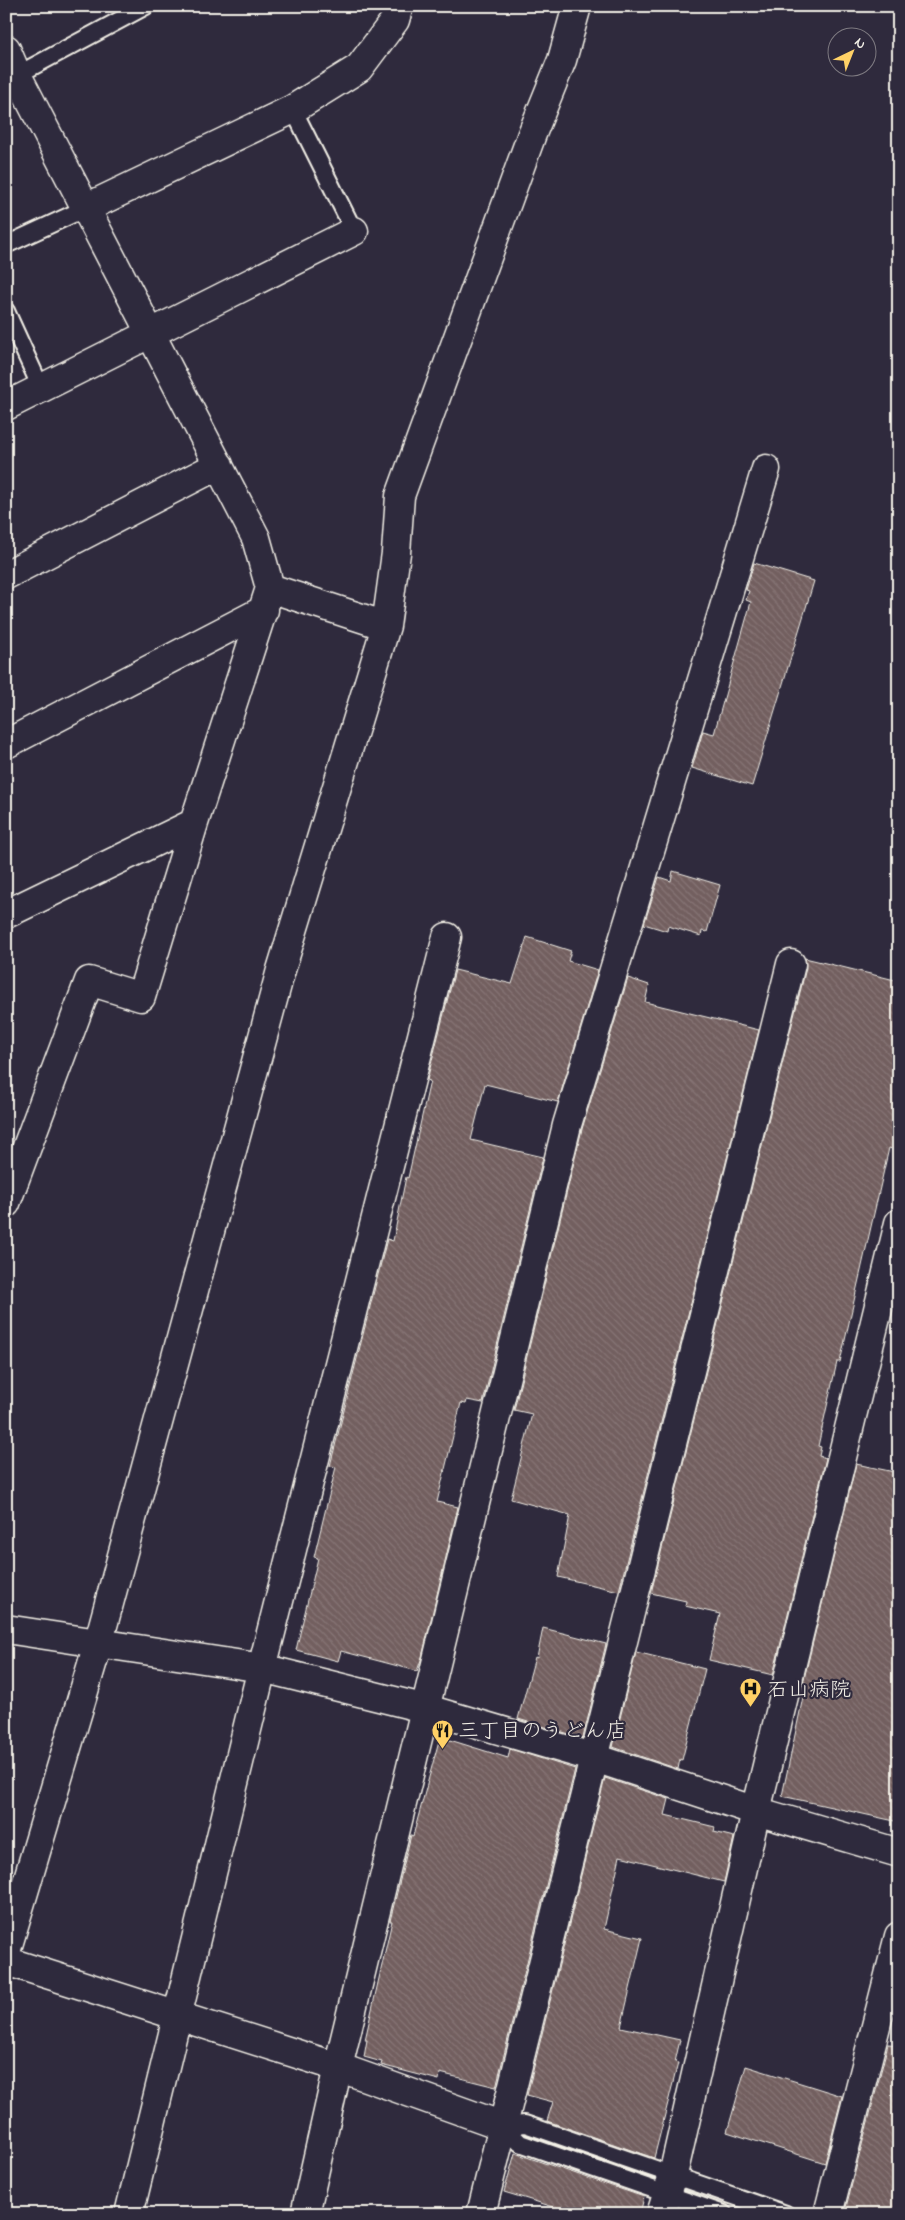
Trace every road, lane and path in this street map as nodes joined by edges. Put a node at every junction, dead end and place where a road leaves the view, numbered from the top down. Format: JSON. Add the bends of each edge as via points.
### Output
{"nodes":[{"id":1,"x":146,"y":6,"type":"edge"},
{"id":2,"x":399,"y":6,"type":"edge"},
{"id":3,"x":577,"y":6,"type":"edge"},
{"id":4,"x":6,"y":49,"type":"edge"},
{"id":5,"x":17,"y":75,"type":"junction"},
{"id":6,"x":293,"y":109,"type":"junction"},
{"id":7,"x":86,"y":208,"type":"junction"},
{"id":8,"x":354,"y":231,"type":"joint"},
{"id":9,"x":6,"y":245,"type":"edge"},
{"id":10,"x":6,"y":311,"type":"edge"},
{"id":11,"x":151,"y":333,"type":"junction"},
{"id":12,"x":41,"y":388,"type":"junction"},
{"id":13,"x":6,"y":406,"type":"edge"},
{"id":14,"x":219,"y":465,"type":"junction"},
{"id":15,"x":766,"y":469,"type":"dead end"},
{"id":16,"x":6,"y":575,"type":"edge"},
{"id":17,"x":267,"y":599,"type":"junction"},
{"id":18,"x":386,"y":626,"type":"junction"},
{"id":19,"x":6,"y":744,"type":"edge"},
{"id":20,"x":194,"y":823,"type":"junction"},
{"id":21,"x":6,"y":914,"type":"edge"},
{"id":22,"x":447,"y":937,"type":"dead end"},
{"id":23,"x":791,"y":964,"type":"dead end"},
{"id":24,"x":14,"y":1158,"type":"edge"},
{"id":25,"x":6,"y":1203,"type":"edge"},
{"id":26,"x":899,"y":1223,"type":"edge"},
{"id":27,"x":6,"y":1629,"type":"edge"},
{"id":28,"x":98,"y":1644,"type":"junction"},
{"id":29,"x":262,"y":1668,"type":"junction"},
{"id":30,"x":427,"y":1708,"type":"junction"},
{"id":31,"x":595,"y":1758,"type":"junction"},
{"id":32,"x":756,"y":1811,"type":"junction"},
{"id":33,"x":899,"y":1853,"type":"edge"},
{"id":34,"x":899,"y":1936,"type":"edge"},
{"id":35,"x":6,"y":1952,"type":"edge"},
{"id":36,"x":6,"y":1960,"type":"edge"},
{"id":37,"x":177,"y":2015,"type":"junction"},
{"id":38,"x":338,"y":2067,"type":"junction"},
{"id":39,"x":503,"y":2126,"type":"junction"},
{"id":40,"x":666,"y":2194,"type":"edge"},
{"id":41,"x":129,"y":2214,"type":"edge"},
{"id":42,"x":305,"y":2214,"type":"edge"},
{"id":43,"x":481,"y":2214,"type":"edge"},
{"id":44,"x":724,"y":2214,"type":"edge"},
{"id":45,"x":786,"y":2214,"type":"edge"},
{"id":46,"x":828,"y":2214,"type":"edge"}],
"edges":[{"from":1,"to":5,"type":"lane"},
{"from":2,"to":6,"type":"street","via":[[395,20],[359,68]]},
{"from":3,"to":18,"type":"street","via":[[562,60],[400,496]]},
{"from":4,"to":5,"type":"street"},
{"from":5,"to":7,"type":"street"},
{"from":6,"to":7,"type":"street"},
{"from":6,"to":8,"type":"lane"},
{"from":7,"to":9,"type":"lane"},
{"from":7,"to":11,"type":"street"},
{"from":8,"to":11,"type":"street"},
{"from":10,"to":12,"type":"lane"},
{"from":11,"to":12,"type":"street"},
{"from":11,"to":14,"type":"street"},
{"from":12,"to":13,"type":"street"},
{"from":14,"to":16,"type":"street"},
{"from":14,"to":17,"type":"street","via":[[256,538]]},
{"from":15,"to":30,"type":"street","via":[[567,1125]]},
{"from":17,"to":18,"type":"street"},
{"from":17,"to":19,"type":"street"},
{"from":17,"to":20,"type":"street"},
{"from":18,"to":28,"type":"street","via":[[281,970]]},
{"from":20,"to":21,"type":"street"},
{"from":20,"to":24,"type":"street","via":[[141,997],[89,981]]},
{"from":22,"to":29,"type":"street"},
{"from":23,"to":31,"type":"street"},
{"from":24,"to":25,"type":"street"},
{"from":26,"to":32,"type":"street"},
{"from":27,"to":28,"type":"street"},
{"from":28,"to":29,"type":"street"},
{"from":28,"to":35,"type":"street"},
{"from":29,"to":30,"type":"street"},
{"from":29,"to":37,"type":"street"},
{"from":30,"to":31,"type":"street"},
{"from":30,"to":38,"type":"street"},
{"from":31,"to":32,"type":"street"},
{"from":31,"to":39,"type":"street"},
{"from":32,"to":33,"type":"street"},
{"from":32,"to":40,"type":"street"},
{"from":34,"to":46,"type":"street"},
{"from":36,"to":37,"type":"street"},
{"from":37,"to":38,"type":"street"},
{"from":37,"to":41,"type":"street"},
{"from":38,"to":39,"type":"street"},
{"from":38,"to":42,"type":"street"},
{"from":39,"to":40,"type":"lane","via":[[525,2124]]},
{"from":39,"to":43,"type":"street"},
{"from":40,"to":44,"type":"lane"},
{"from":40,"to":45,"type":"lane"}]}
